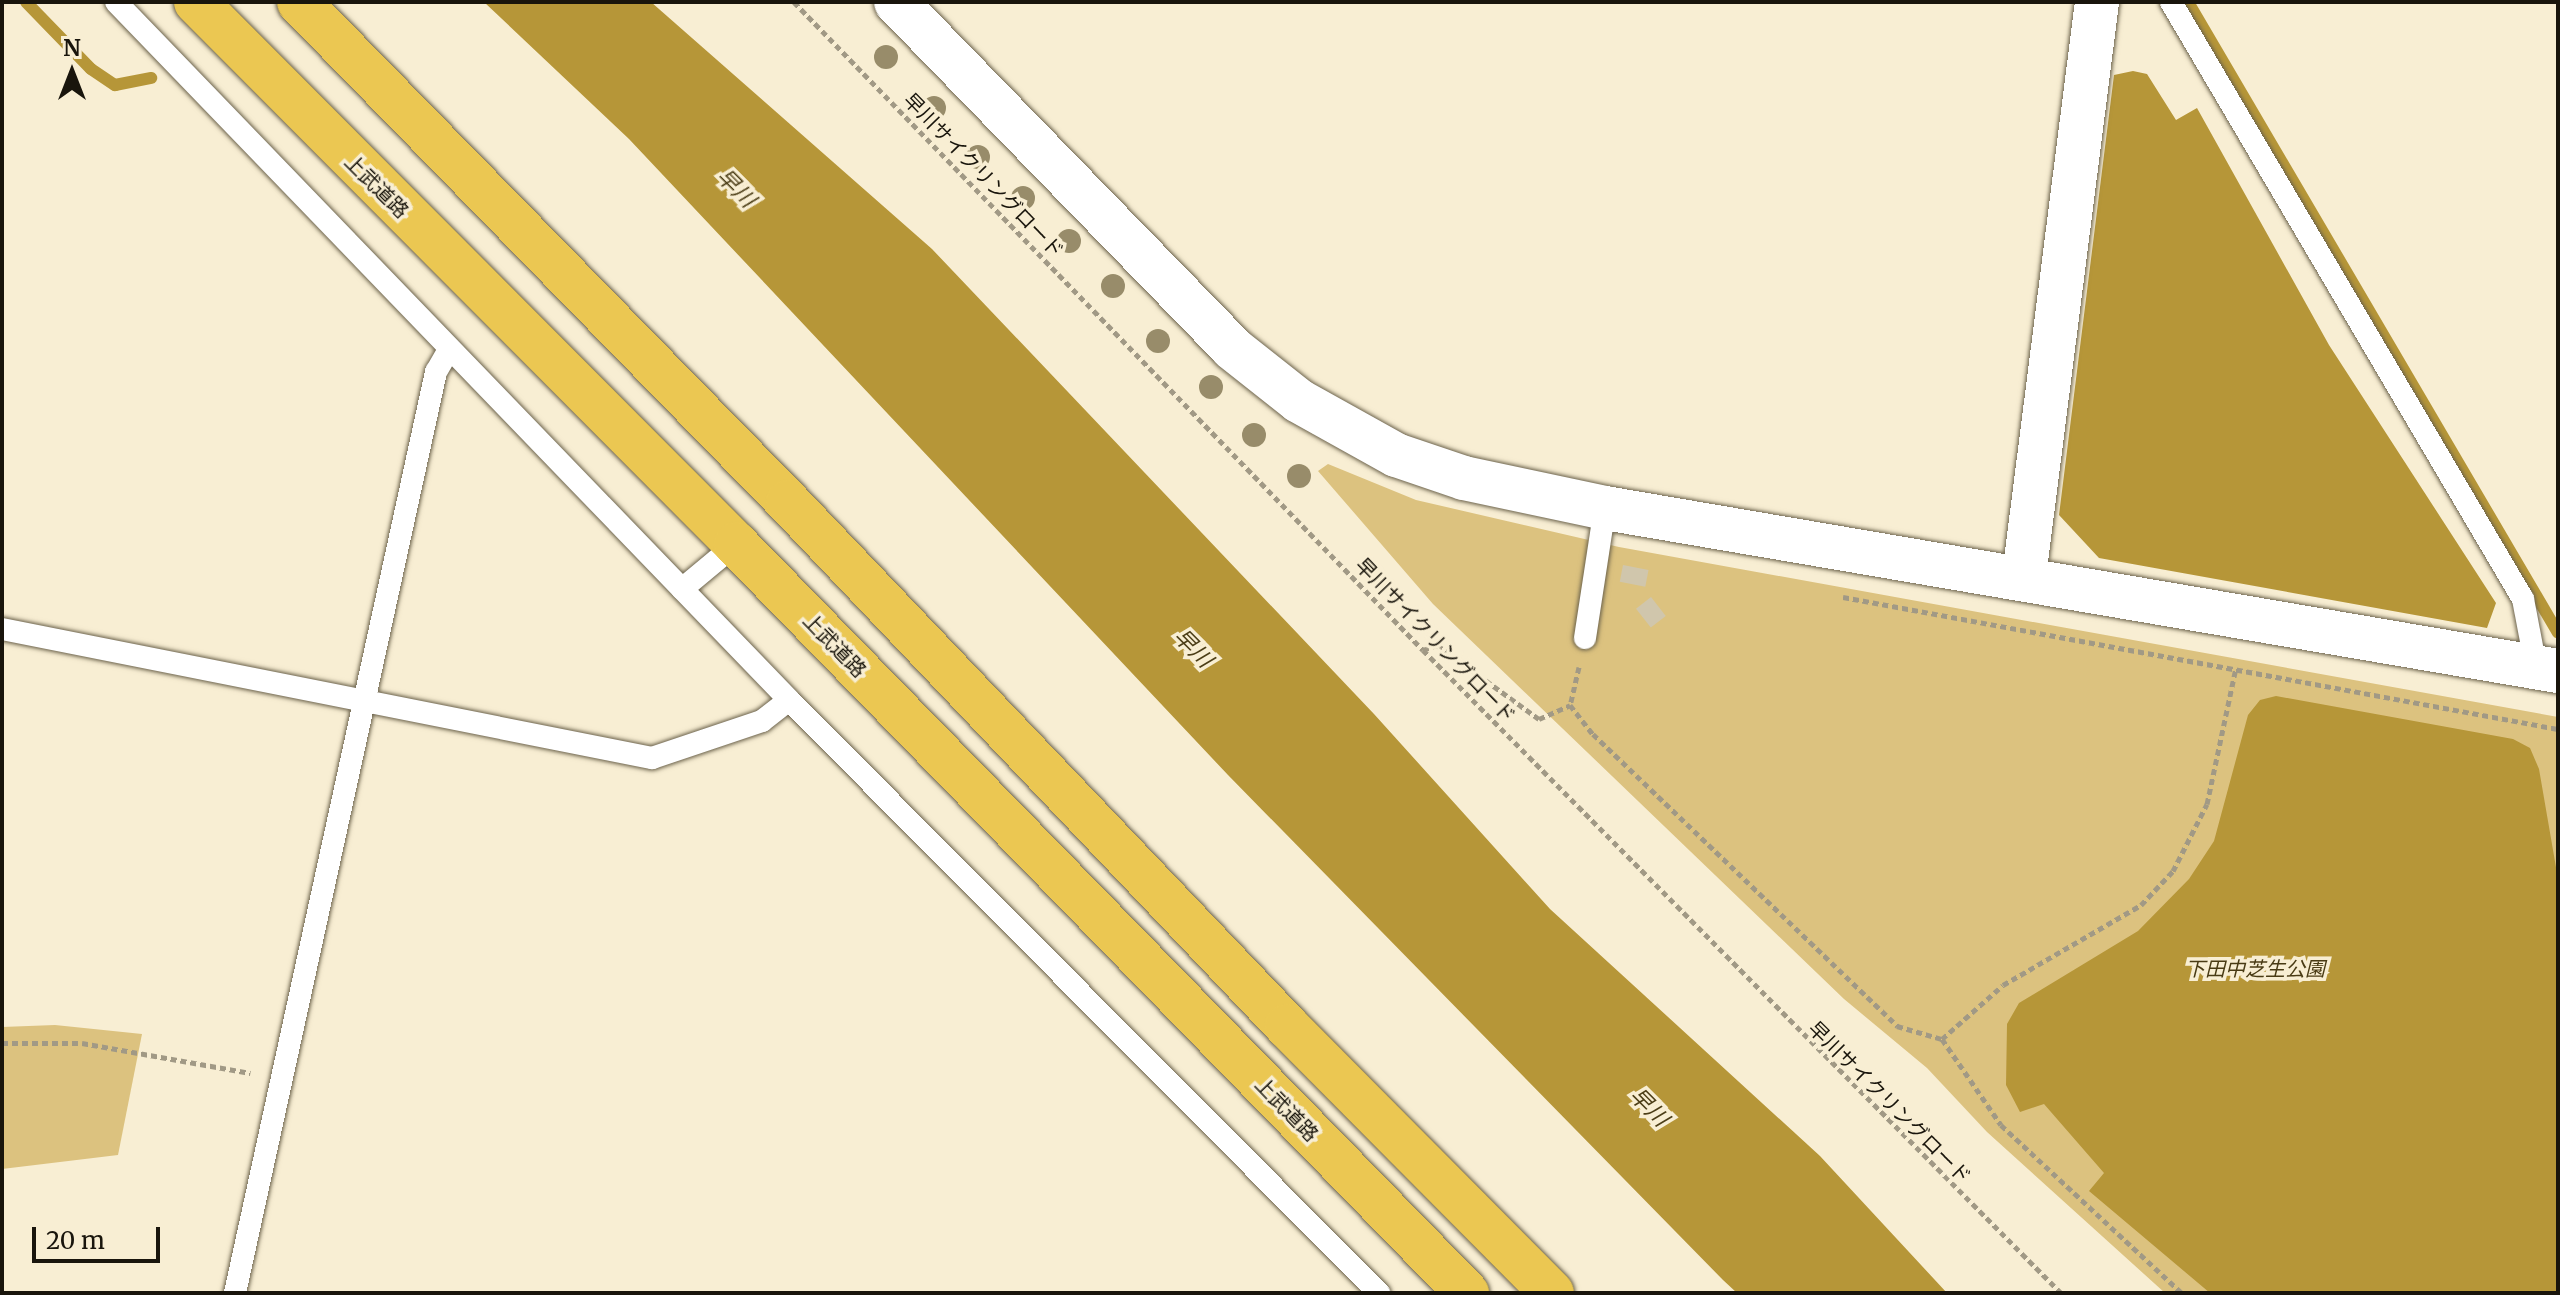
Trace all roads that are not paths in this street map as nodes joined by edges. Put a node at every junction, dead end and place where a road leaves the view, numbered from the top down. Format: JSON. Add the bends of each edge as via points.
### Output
{"nodes":[{"id":1,"x":116,"y":2,"type":"edge"},
{"id":2,"x":196,"y":2,"type":"edge"},
{"id":3,"x":299,"y":2,"type":"edge"},
{"id":4,"x":896,"y":2,"type":"edge"},
{"id":5,"x":2097,"y":2,"type":"edge"},
{"id":6,"x":2171,"y":2,"type":"edge"},
{"id":7,"x":448,"y":351,"type":"junction"},
{"id":8,"x":1605,"y":508,"type":"junction"},
{"id":9,"x":736,"y":544,"type":"junction"},
{"id":10,"x":2024,"y":576,"type":"junction"},
{"id":11,"x":682,"y":589,"type":"junction"},
{"id":12,"x":2,"y":629,"type":"edge"},
{"id":13,"x":1585,"y":638,"type":"road end"},
{"id":14,"x":2547,"y":669,"type":"edge"},
{"id":15,"x":367,"y":699,"type":"junction"},
{"id":16,"x":789,"y":700,"type":"junction"},
{"id":17,"x":235,"y":1293,"type":"edge"},
{"id":18,"x":1379,"y":1293,"type":"edge"},
{"id":19,"x":1467,"y":1293,"type":"edge"},
{"id":20,"x":1552,"y":1293,"type":"edge"}],
"edges":[{"from":1,"to":7,"type":"lane"},
{"from":2,"to":9,"type":"highway","name":"上武道路"},
{"from":3,"to":20,"type":"highway","via":[[799,514],[1287,1026]]},
{"from":4,"to":8,"type":"street","via":[[1232,348],[1299,401],[1396,455],[1464,478]]},
{"from":5,"to":10,"type":"street"},
{"from":6,"to":14,"type":"lane","via":[[2523,599]]},
{"from":7,"to":11,"type":"lane"},
{"from":7,"to":15,"type":"lane","via":[[436,372]]},
{"from":8,"to":10,"type":"street"},
{"from":8,"to":13,"type":"lane"},
{"from":9,"to":11,"type":"lane"},
{"from":9,"to":19,"type":"highway","name":"上武道路"},
{"from":10,"to":14,"type":"street"},
{"from":11,"to":16,"type":"lane"},
{"from":12,"to":15,"type":"lane"},
{"from":15,"to":16,"type":"lane","via":[[652,758],[762,721]]},
{"from":15,"to":17,"type":"lane"},
{"from":16,"to":18,"type":"lane"}]}
